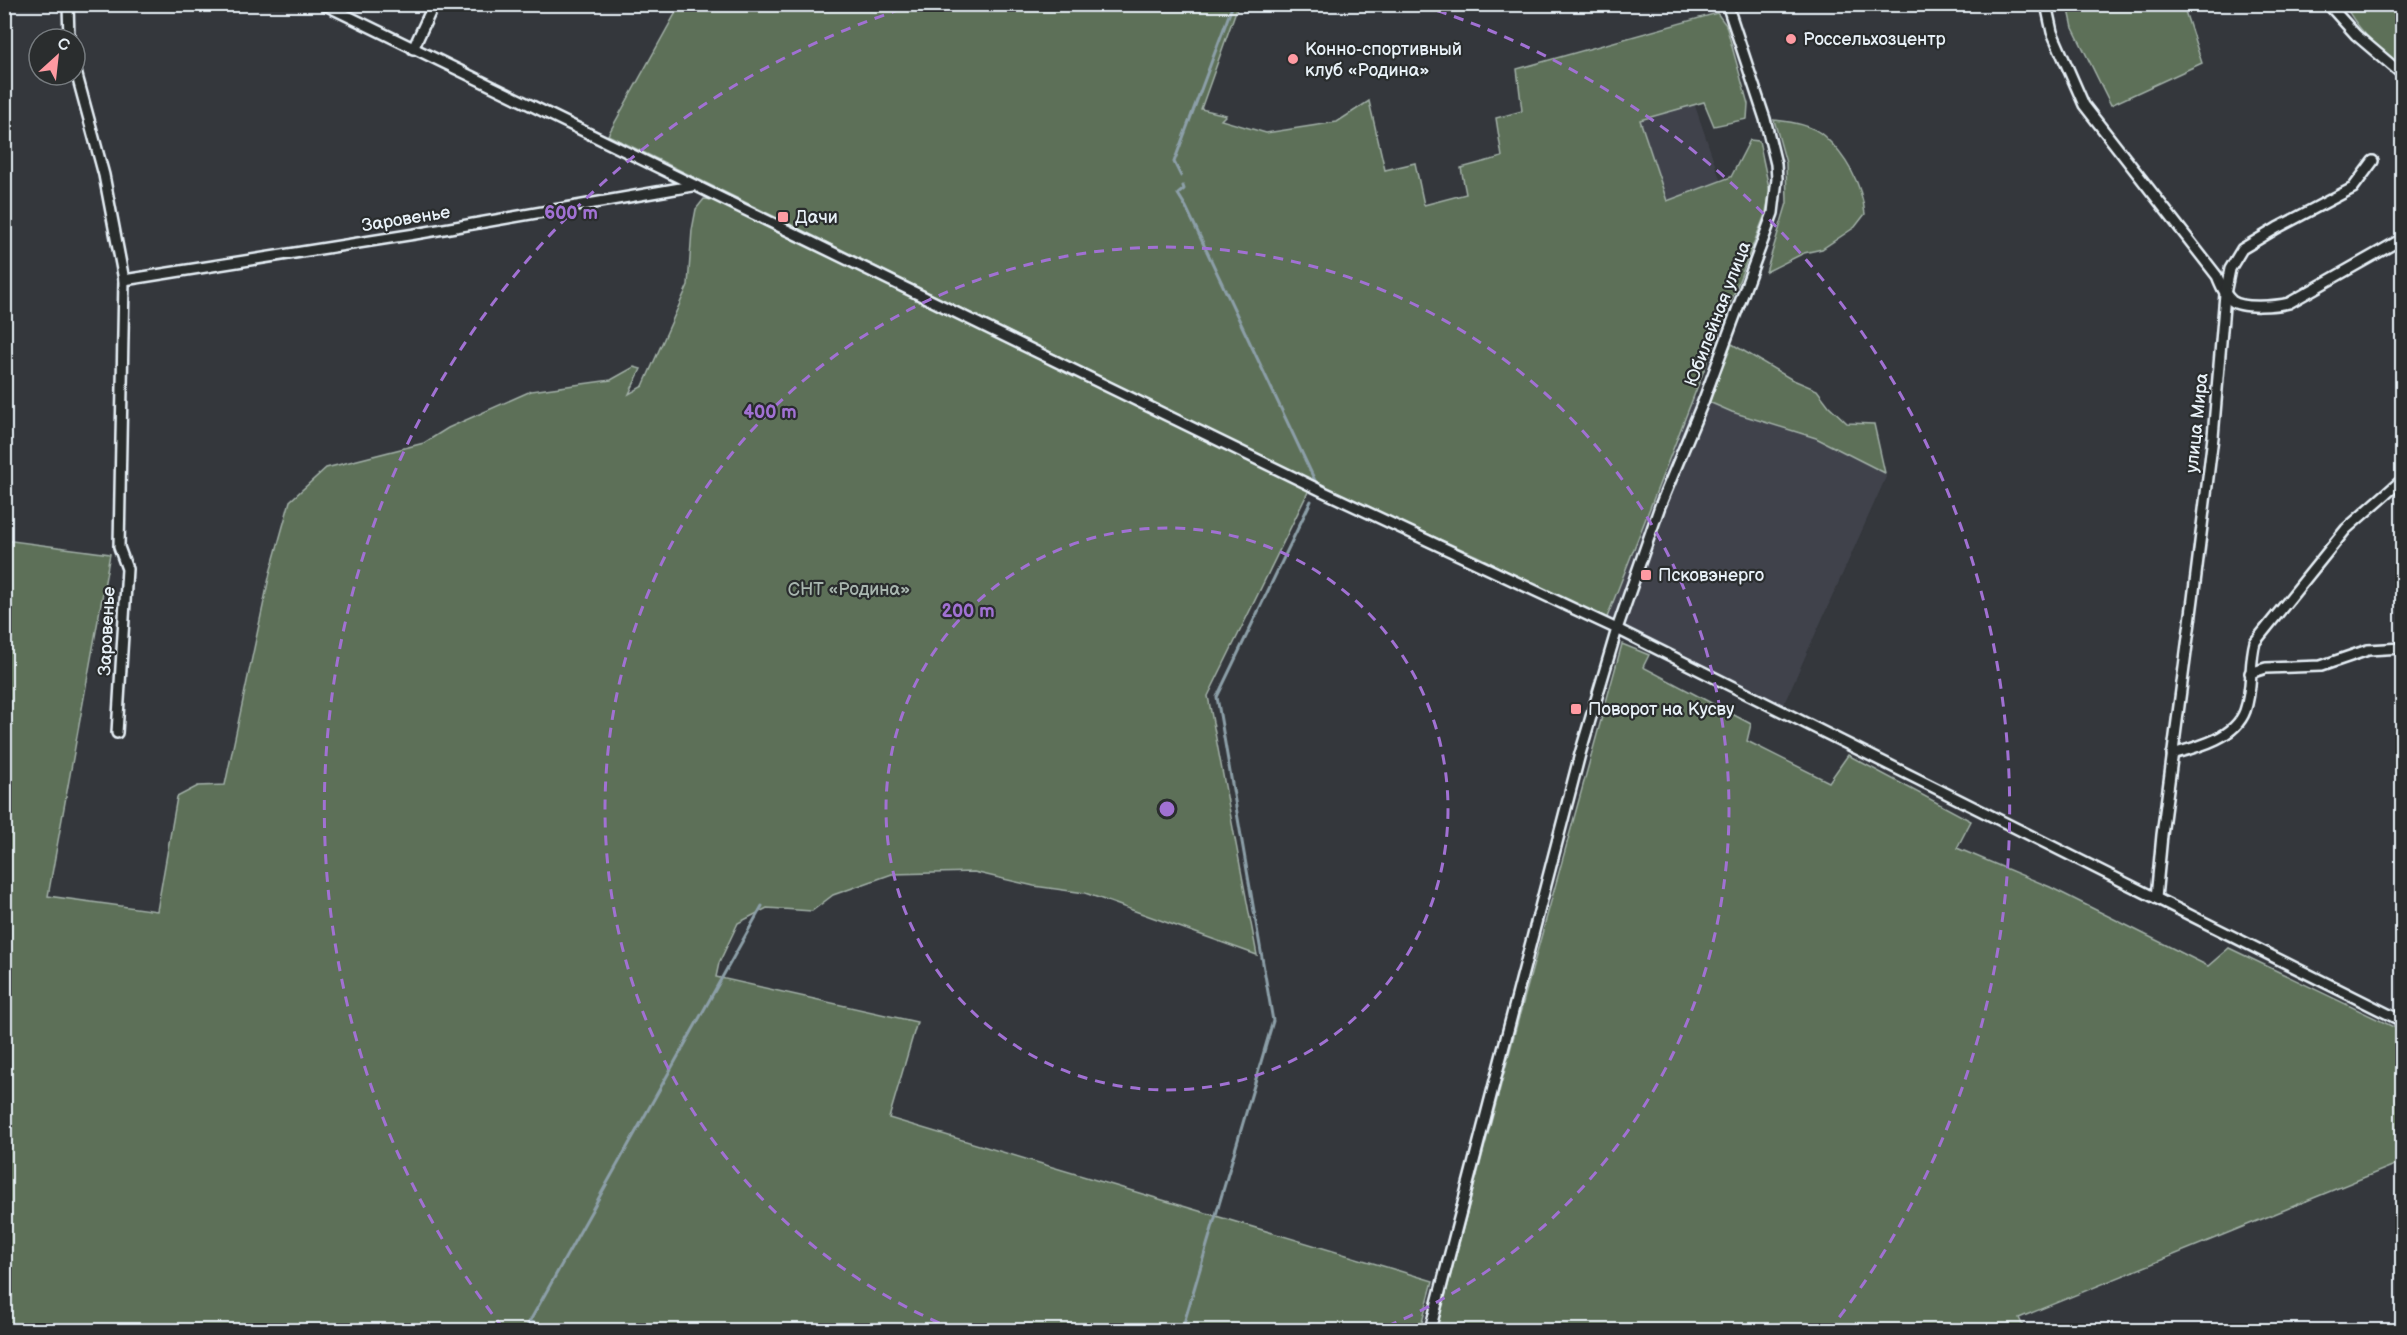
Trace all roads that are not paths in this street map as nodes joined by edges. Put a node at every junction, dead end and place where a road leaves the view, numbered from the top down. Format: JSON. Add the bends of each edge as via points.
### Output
{"nodes":[{"id":1,"x":68,"y":4,"type":"edge"},
{"id":2,"x":323,"y":4,"type":"edge"},
{"id":3,"x":434,"y":4,"type":"edge"},
{"id":4,"x":1727,"y":4,"type":"edge"},
{"id":5,"x":2046,"y":4,"type":"edge"},
{"id":6,"x":2328,"y":4,"type":"edge"},
{"id":7,"x":69,"y":27,"type":"edge"},
{"id":8,"x":413,"y":48,"type":"junction"},
{"id":9,"x":2403,"y":74,"type":"edge"},
{"id":10,"x":80,"y":87,"type":"edge"},
{"id":11,"x":2373,"y":161,"type":"dead end"},
{"id":12,"x":693,"y":186,"type":"junction"},
{"id":13,"x":2403,"y":239,"type":"edge"},
{"id":14,"x":124,"y":280,"type":"junction"},
{"id":15,"x":2225,"y":294,"type":"junction"},
{"id":16,"x":2403,"y":480,"type":"edge"},
{"id":17,"x":1617,"y":629,"type":"junction"},
{"id":18,"x":2403,"y":648,"type":"edge"},
{"id":19,"x":2250,"y":673,"type":"junction"},
{"id":20,"x":117,"y":733,"type":"dead end"},
{"id":21,"x":2172,"y":754,"type":"junction"},
{"id":22,"x":2156,"y":897,"type":"junction"},
{"id":23,"x":2403,"y":1021,"type":"edge"},
{"id":24,"x":1430,"y":1330,"type":"edge"}],
"edges":[{"from":1,"to":7,"type":"street"},
{"from":2,"to":8,"type":"street"},
{"from":3,"to":8,"type":"street"},
{"from":4,"to":17,"type":"street","name":"Юбилейная улица","via":[[1776,164],[1773,213]]},
{"from":5,"to":15,"type":"street","via":[[2052,32],[2084,105],[2217,276]]},
{"from":6,"to":9,"type":"street","via":[[2356,35]]},
{"from":8,"to":12,"type":"street"},
{"from":10,"to":14,"type":"street","name":"Заровенье","via":[[104,175]]},
{"from":11,"to":15,"type":"street","name":"улица Мира","via":[[2353,188],[2242,249],[2230,269]]},
{"from":12,"to":14,"type":"street","name":"Заровенье"},
{"from":12,"to":17,"type":"street","via":[[1324,492]]},
{"from":13,"to":15,"type":"street","via":[[2289,303],[2235,303]]},
{"from":14,"to":20,"type":"street","name":"Заровенье","via":[[119,547],[127,569]]},
{"from":15,"to":21,"type":"street","name":"улица Мира","via":[[2213,437]]},
{"from":16,"to":19,"type":"street","via":[[2346,529],[2266,627],[2255,642]]},
{"from":17,"to":22,"type":"street"},
{"from":17,"to":24,"type":"street","name":"Юбилейная улица","via":[[1580,754]]},
{"from":18,"to":19,"type":"street","via":[[2368,650],[2321,666],[2266,668]]},
{"from":19,"to":21,"type":"street","via":[[2245,710],[2234,729]]},
{"from":21,"to":22,"type":"street","name":"улица Мира"},
{"from":22,"to":23,"type":"street"}]}
